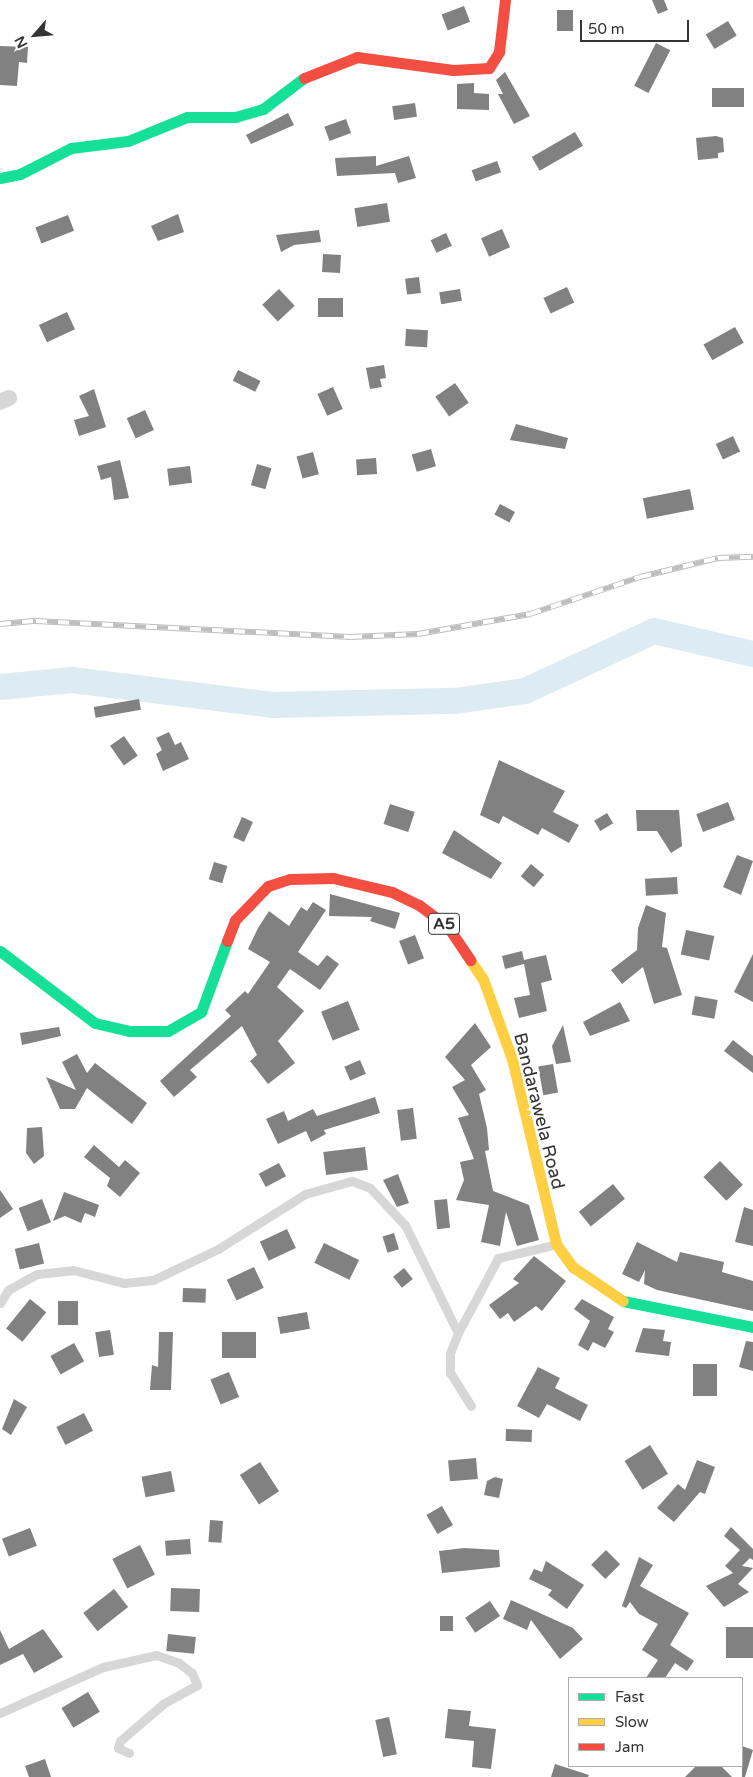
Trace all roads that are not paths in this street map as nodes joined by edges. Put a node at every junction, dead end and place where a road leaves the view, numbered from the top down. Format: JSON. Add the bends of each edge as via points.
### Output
{"nodes":[{"id":1,"x":505,"y":0,"type":"edge"},
{"id":2,"x":0,"y":178,"type":"edge"},
{"id":3,"x":0,"y":951,"type":"edge"},
{"id":4,"x":556,"y":1244,"type":"junction"},
{"id":5,"x":0,"y":1302,"type":"edge"},
{"id":6,"x":753,"y":1327,"type":"edge"},
{"id":7,"x":458,"y":1333,"type":"junction"},
{"id":8,"x":471,"y":1406,"type":"dead end"},
{"id":9,"x":0,"y":1713,"type":"edge"},
{"id":10,"x":129,"y":1753,"type":"dead end"}],
"edges":[{"from":1,"to":2,"type":"main road","via":[[499,52],[489,68],[453,70],[358,57],[306,77],[263,108],[235,117],[187,117],[128,141],[71,148],[20,174]]},
{"from":3,"to":4,"type":"main road","name":"Bandarawela Road","number":"A5","via":[[95,1023],[129,1031],[168,1031],[201,1012],[209,980],[235,920],[268,886],[290,879],[333,878],[392,892],[420,905],[448,927],[483,979],[512,1059]]},
{"from":4,"to":6,"type":"main road","name":"Bandarawela Road","number":"A5","via":[[573,1267],[624,1301]]},
{"from":4,"to":7,"type":"lane","via":[[498,1258]]},
{"from":5,"to":7,"type":"lane","via":[[8,1290],[37,1274],[73,1270],[124,1283],[153,1280],[218,1249],[304,1194],[352,1181],[370,1188],[405,1225]]},
{"from":7,"to":8,"type":"lane","via":[[450,1353],[450,1373]]},
{"from":9,"to":10,"type":"lane","via":[[103,1667],[156,1655],[179,1663],[192,1673],[197,1685],[163,1704],[120,1740],[118,1748]]}]}
